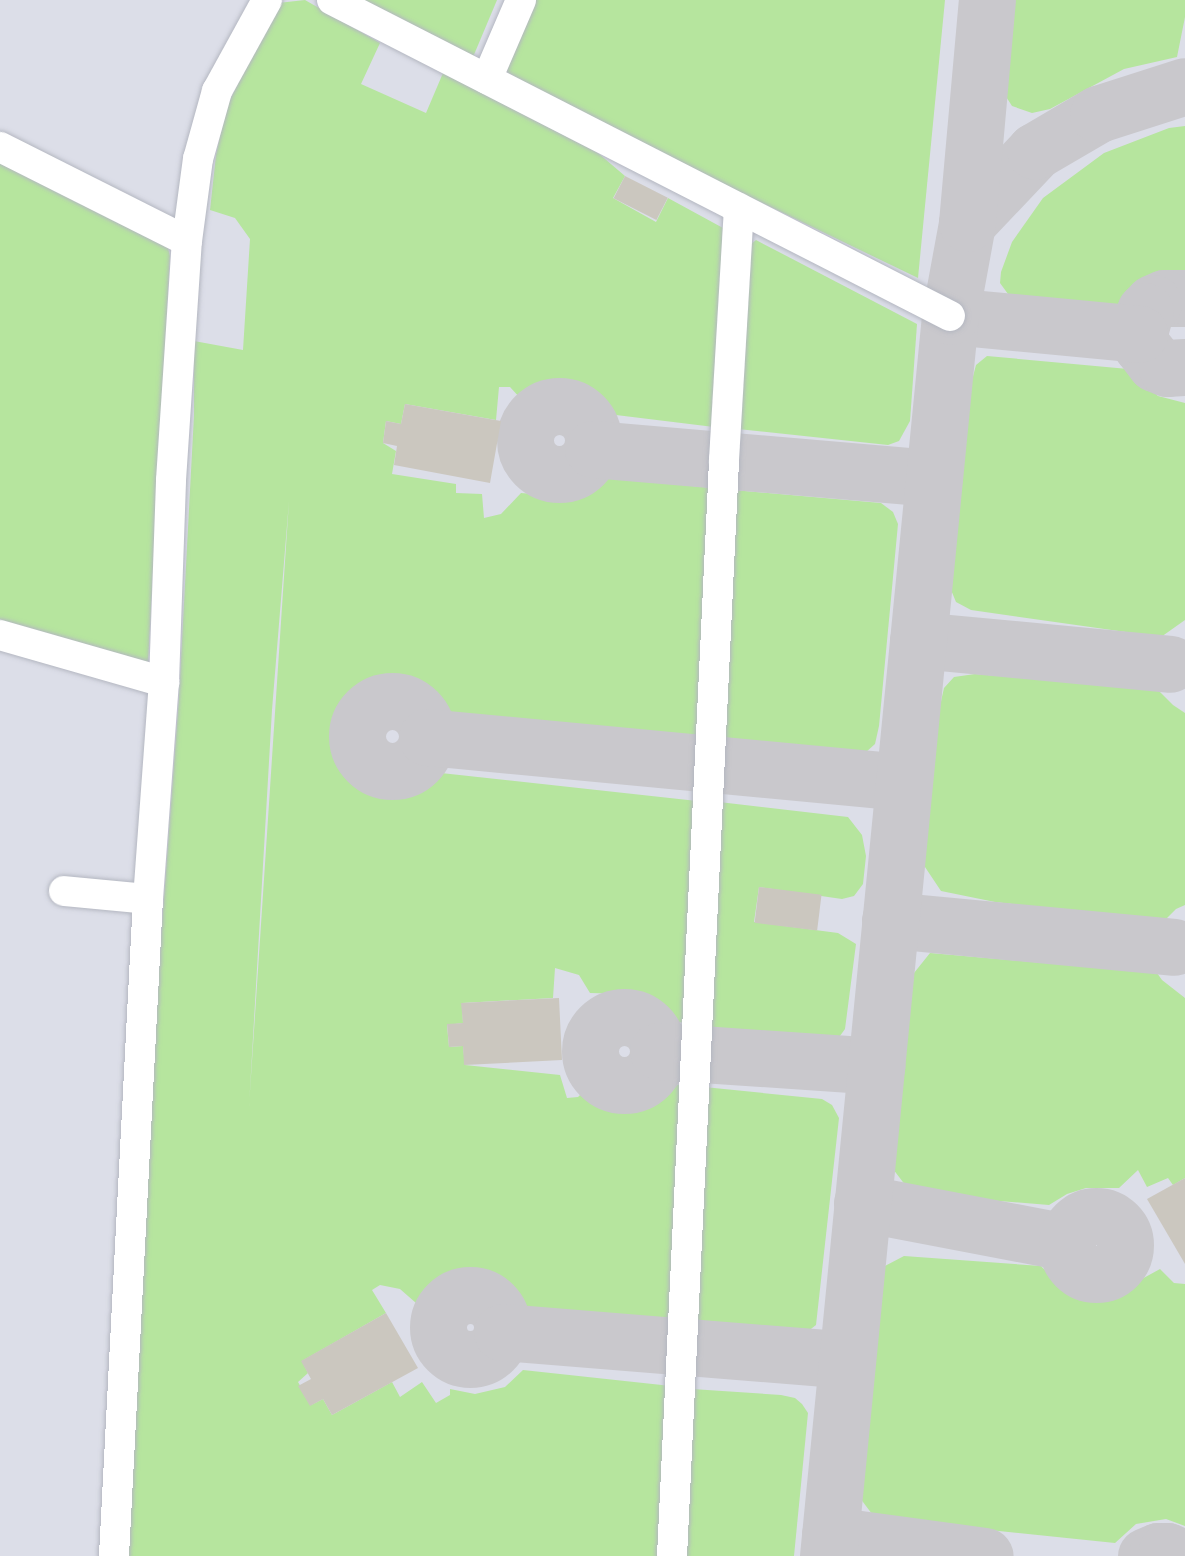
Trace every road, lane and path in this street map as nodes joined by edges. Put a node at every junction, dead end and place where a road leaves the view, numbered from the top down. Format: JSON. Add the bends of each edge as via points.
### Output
{"nodes":[{"id":1,"x":267,"y":0,"type":"edge"},
{"id":2,"x":332,"y":0,"type":"edge"},
{"id":3,"x":521,"y":0,"type":"edge"},
{"id":4,"x":488,"y":79,"type":"junction"},
{"id":5,"x":0,"y":147,"type":"edge"},
{"id":6,"x":739,"y":208,"type":"junction"},
{"id":7,"x":187,"y":241,"type":"junction"},
{"id":8,"x":950,"y":316,"type":"dead end"},
{"id":9,"x":0,"y":635,"type":"edge"},
{"id":10,"x":164,"y":682,"type":"junction"},
{"id":11,"x":64,"y":891,"type":"dead end"},
{"id":12,"x":148,"y":899,"type":"junction"},
{"id":13,"x":114,"y":1556,"type":"edge"},
{"id":14,"x":672,"y":1556,"type":"edge"}],
"edges":[{"from":1,"to":7,"type":"street","via":[[217,92],[198,159]]},
{"from":2,"to":4,"type":"street"},
{"from":3,"to":4,"type":"street"},
{"from":4,"to":6,"type":"street"},
{"from":5,"to":7,"type":"street"},
{"from":6,"to":8,"type":"street"},
{"from":6,"to":14,"type":"street"},
{"from":7,"to":10,"type":"street","via":[[171,480]]},
{"from":9,"to":10,"type":"street"},
{"from":10,"to":12,"type":"street"},
{"from":11,"to":12,"type":"street"},
{"from":12,"to":13,"type":"street"}]}
